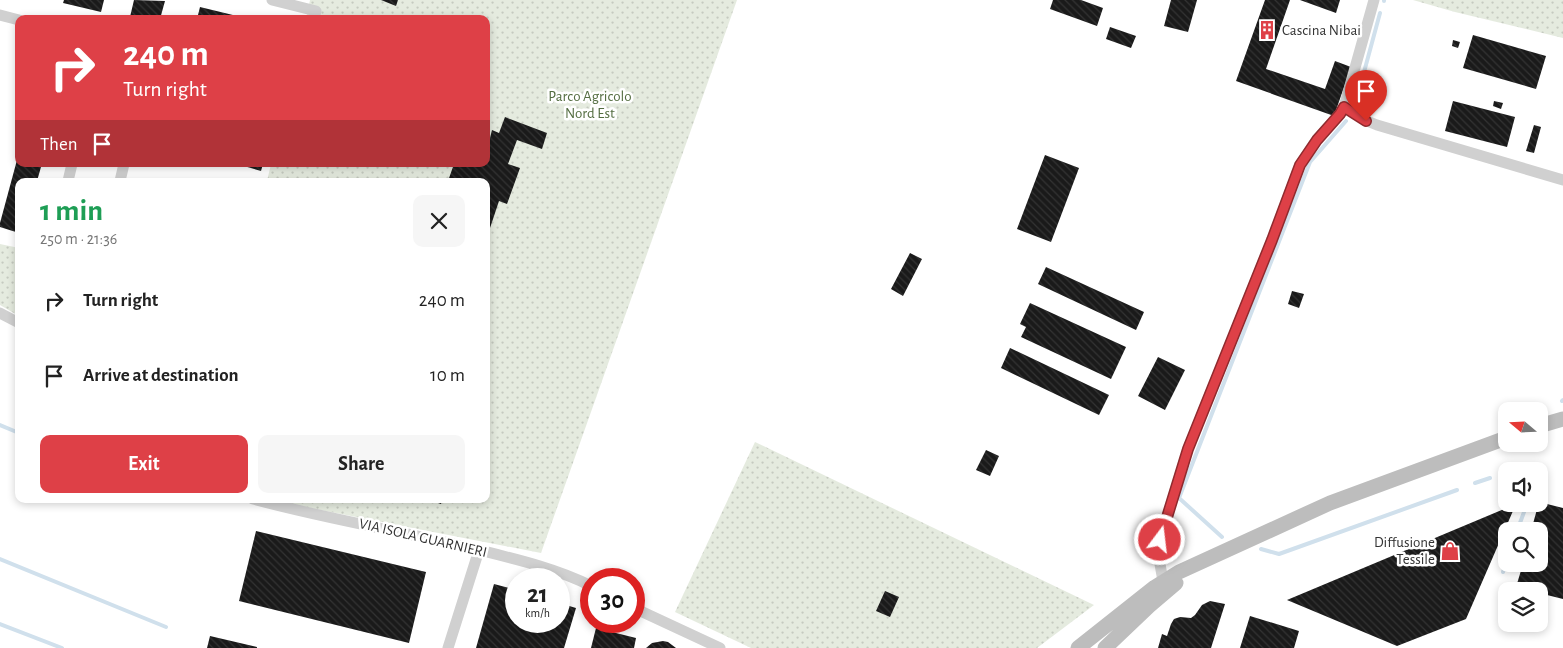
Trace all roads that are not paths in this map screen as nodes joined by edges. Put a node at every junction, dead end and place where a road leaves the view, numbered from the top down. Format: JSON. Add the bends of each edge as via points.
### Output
{"nodes":[{"id":1,"x":272,"y":0,"type":"edge"},
{"id":2,"x":1374,"y":0,"type":"edge"},
{"id":3,"x":0,"y":15,"type":"edge"},
{"id":4,"x":315,"y":15,"type":"edge"},
{"id":5,"x":15,"y":19,"type":"edge"},
{"id":6,"x":1344,"y":107,"type":"junction"},
{"id":7,"x":1563,"y":180,"type":"edge"},
{"id":8,"x":0,"y":313,"type":"edge"},
{"id":9,"x":15,"y":321,"type":"edge"},
{"id":10,"x":1563,"y":419,"type":"edge"},
{"id":11,"x":1563,"y":425,"type":"edge"},
{"id":12,"x":1498,"y":441,"type":"edge"},
{"id":13,"x":270,"y":503,"type":"edge"},
{"id":14,"x":479,"y":550,"type":"junction"},
{"id":15,"x":1218,"y":553,"type":"junction"},
{"id":16,"x":580,"y":581,"type":"edge"},
{"id":17,"x":1163,"y":581,"type":"junction"},
{"id":18,"x":645,"y":613,"type":"edge"},
{"id":19,"x":448,"y":648,"type":"edge"},
{"id":20,"x":720,"y":648,"type":"edge"},
{"id":21,"x":1078,"y":648,"type":"edge"},
{"id":22,"x":1104,"y":648,"type":"edge"}],
"edges":[{"from":1,"to":4,"type":"street","via":[[316,10]]},
{"from":2,"to":6,"type":"street"},
{"from":3,"to":5,"type":"street"},
{"from":6,"to":7,"type":"street","via":[[1377,125]]},
{"from":6,"to":17,"type":"street","via":[[1300,165],[1188,449],[1160,540],[1158,553]]},
{"from":8,"to":9,"type":"street"},
{"from":10,"to":11,"type":"main road","via":[[1539,426]]},
{"from":12,"to":15,"type":"main road","via":[[1330,503]]},
{"from":13,"to":14,"type":"street","name":"VIA ISOLA GUARNIERI"},
{"from":14,"to":16,"type":"street","name":"VIA ISOLA GUARNIERI","via":[[538,565]]},
{"from":14,"to":19,"type":"street"},
{"from":15,"to":17,"type":"main road"},
{"from":15,"to":22,"type":"main road","via":[[1166,591]]},
{"from":17,"to":21,"type":"main road"},
{"from":18,"to":20,"type":"street"}]}
